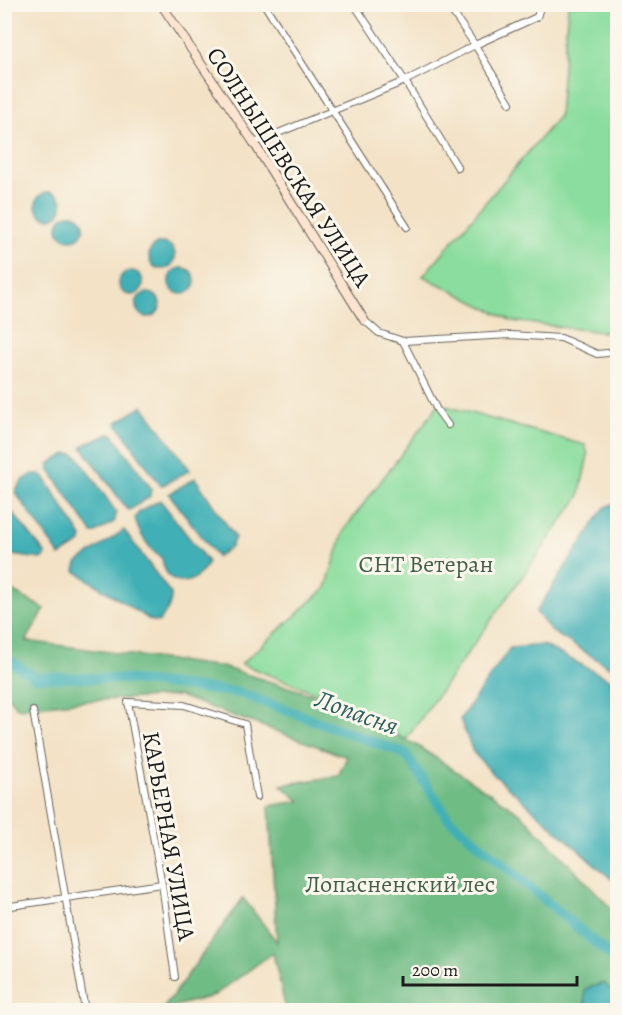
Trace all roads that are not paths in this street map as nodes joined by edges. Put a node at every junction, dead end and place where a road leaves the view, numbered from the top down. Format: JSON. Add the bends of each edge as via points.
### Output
{"nodes":[{"id":1,"x":161,"y":4,"type":"edge"},
{"id":2,"x":264,"y":4,"type":"edge"},
{"id":3,"x":354,"y":4,"type":"edge"},
{"id":4,"x":447,"y":4,"type":"edge"},
{"id":5,"x":541,"y":4,"type":"edge"},
{"id":6,"x":475,"y":45,"type":"junction"},
{"id":7,"x":405,"y":81,"type":"junction"},
{"id":8,"x":510,"y":103,"type":"dead end"},
{"id":9,"x":332,"y":110,"type":"junction"},
{"id":10,"x":254,"y":143,"type":"junction"},
{"id":11,"x":458,"y":168,"type":"dead end"},
{"id":12,"x":407,"y":227,"type":"dead end"},
{"id":13,"x":364,"y":320,"type":"joint"},
{"id":14,"x":403,"y":341,"type":"junction"},
{"id":15,"x":618,"y":352,"type":"edge"},
{"id":16,"x":448,"y":425,"type":"dead end"},
{"id":17,"x":33,"y":711,"type":"dead end"},
{"id":18,"x":257,"y":797,"type":"dead end"},
{"id":19,"x":162,"y":884,"type":"junction"},
{"id":20,"x":65,"y":899,"type":"junction"},
{"id":21,"x":4,"y":907,"type":"edge"},
{"id":22,"x":175,"y":977,"type":"dead end"},
{"id":23,"x":84,"y":1011,"type":"edge"}],
"edges":[{"from":1,"to":10,"type":"street","name":"СОЛНЫШЕВСКАЯ УЛИЦА"},
{"from":2,"to":9,"type":"street"},
{"from":3,"to":7,"type":"street"},
{"from":4,"to":6,"type":"street"},
{"from":5,"to":6,"type":"street","via":[[537,17]]},
{"from":6,"to":7,"type":"street"},
{"from":6,"to":8,"type":"street"},
{"from":7,"to":9,"type":"street"},
{"from":7,"to":11,"type":"street"},
{"from":9,"to":10,"type":"street"},
{"from":9,"to":12,"type":"street"},
{"from":10,"to":13,"type":"street","name":"СОЛНЫШЕВСКАЯ УЛИЦА"},
{"from":13,"to":14,"type":"street","via":[[379,333]]},
{"from":14,"to":15,"type":"street","via":[[510,335],[561,338],[597,354]]},
{"from":14,"to":16,"type":"street"},
{"from":17,"to":20,"type":"street"},
{"from":18,"to":19,"type":"street","name":"КАРЬЕРНАЯ УЛИЦА","via":[[245,724],[184,705],[128,702]]},
{"from":19,"to":20,"type":"street"},
{"from":19,"to":22,"type":"street","name":"КАРЬЕРНАЯ УЛИЦА"},
{"from":20,"to":21,"type":"street"},
{"from":20,"to":23,"type":"street"}]}
